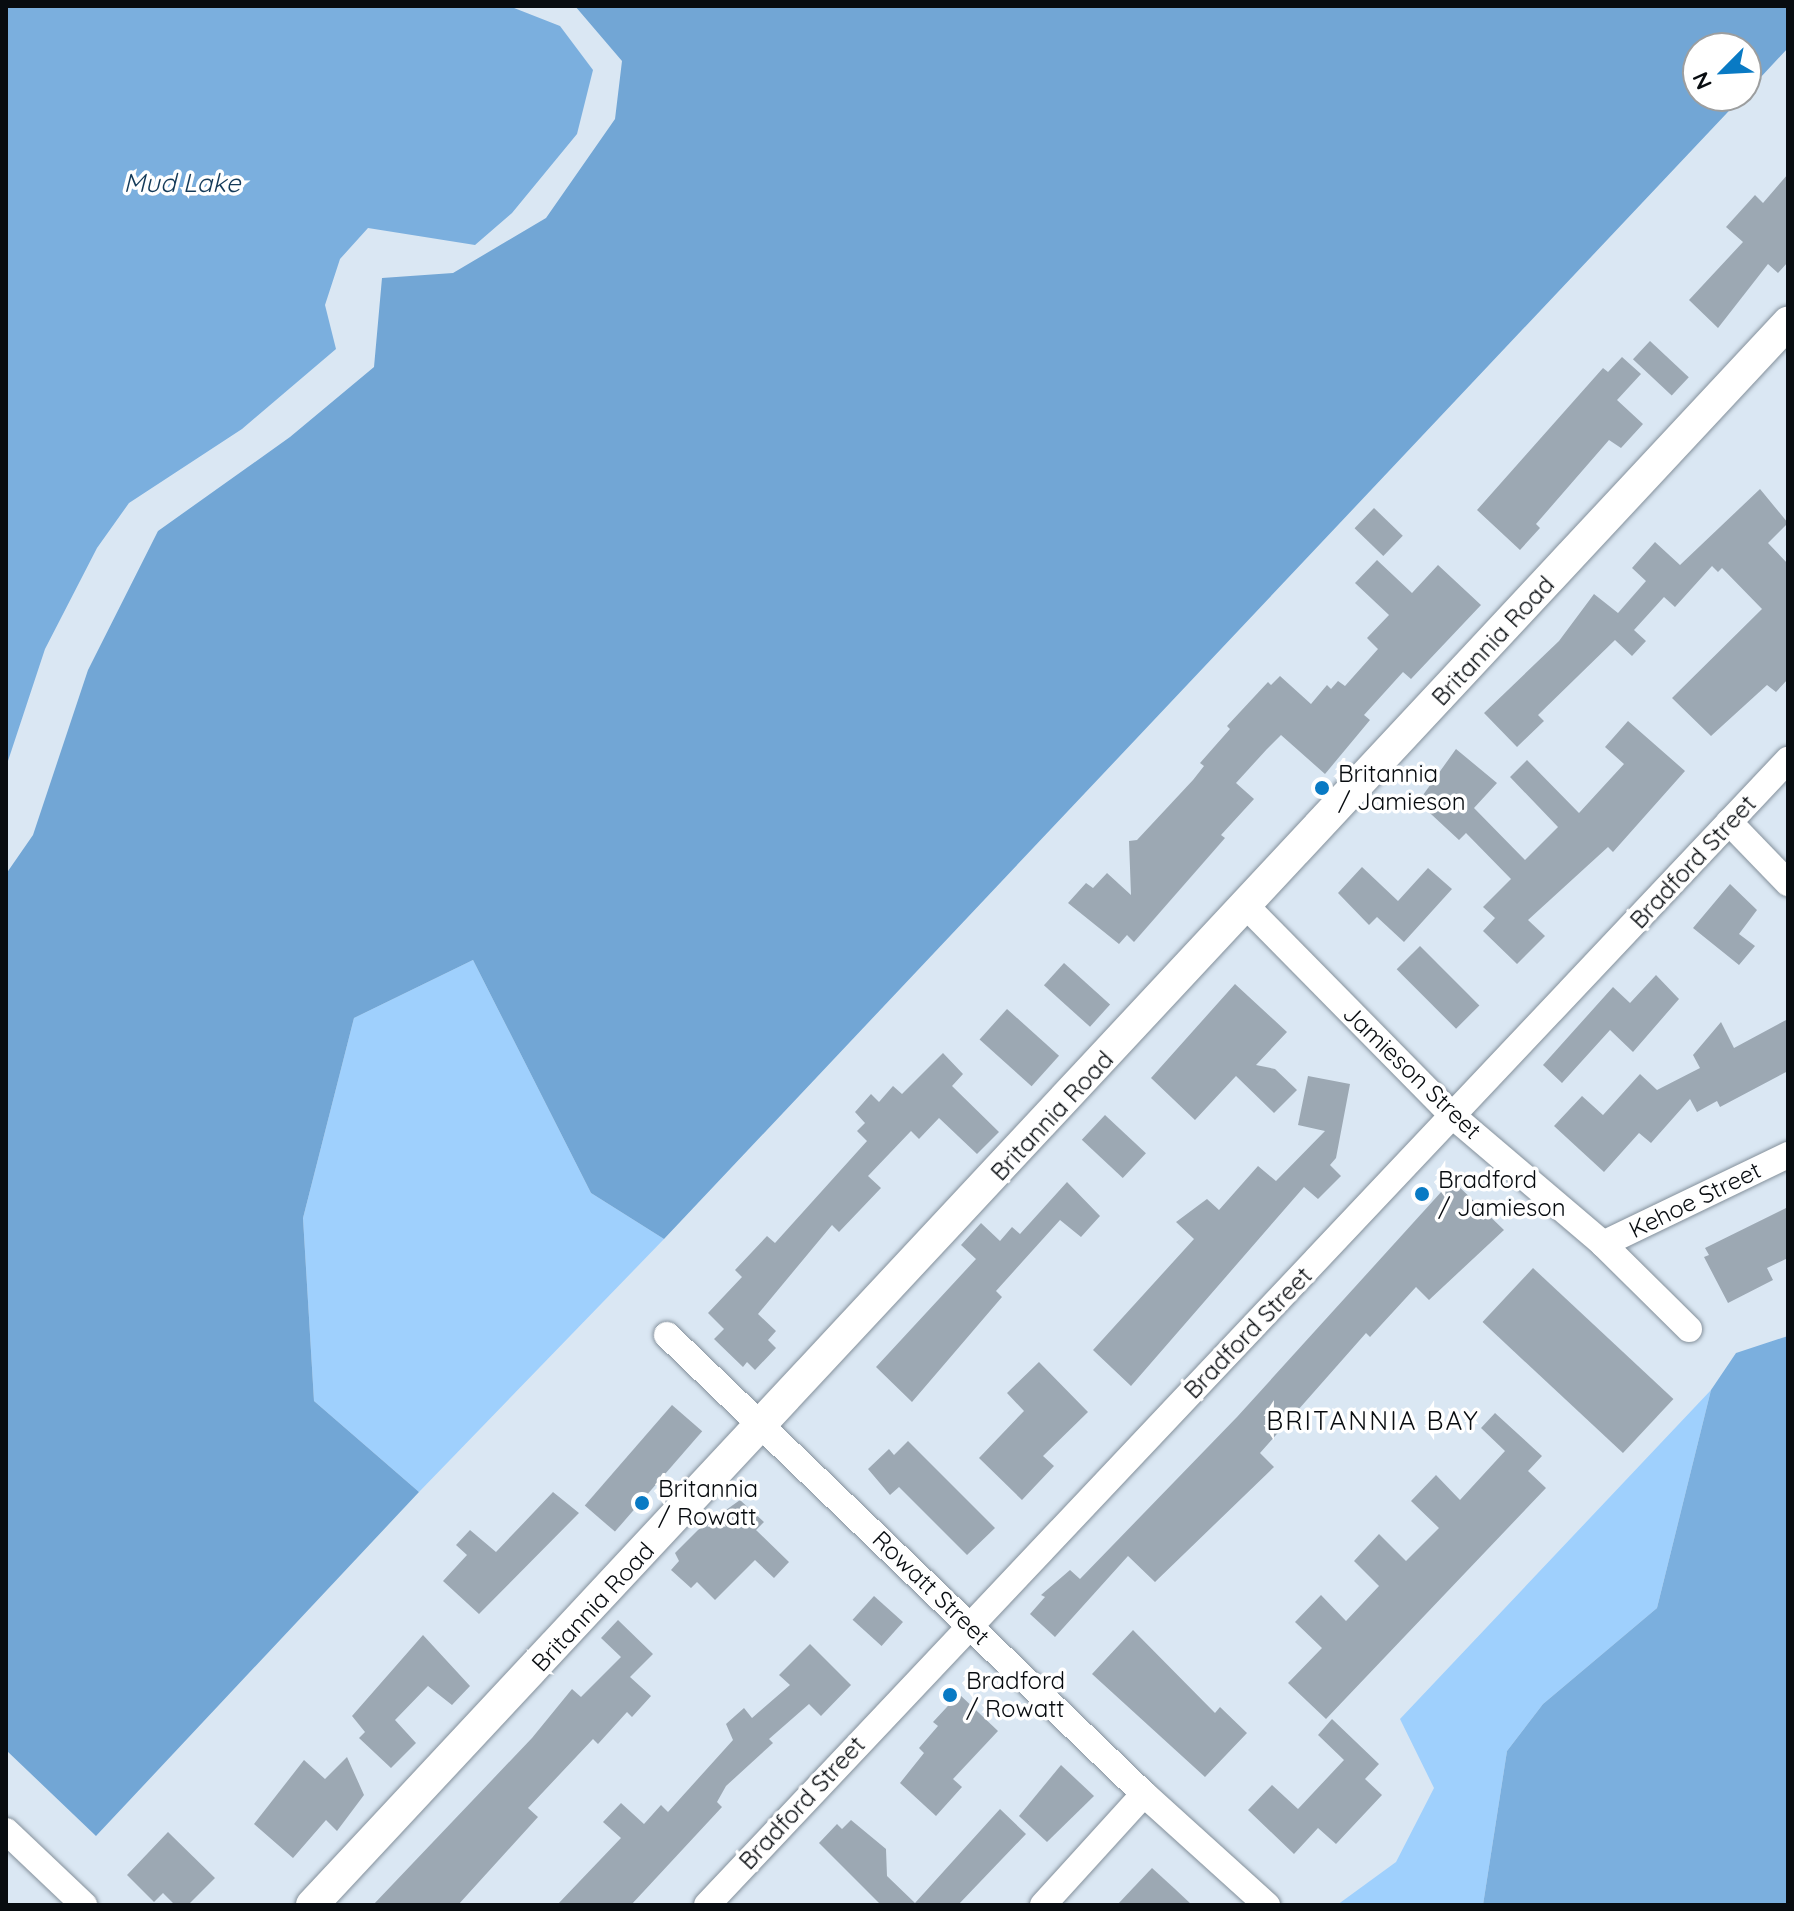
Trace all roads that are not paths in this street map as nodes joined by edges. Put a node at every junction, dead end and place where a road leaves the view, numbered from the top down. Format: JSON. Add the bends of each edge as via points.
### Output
{"nodes":[{"id":1,"x":1788,"y":323,"type":"edge"},
{"id":2,"x":1788,"y":760,"type":"edge"},
{"id":3,"x":1729,"y":822,"type":"junction"},
{"id":4,"x":1788,"y":883,"type":"edge"},
{"id":5,"x":1247,"y":907,"type":"junction"},
{"id":6,"x":1454,"y":1117,"type":"junction"},
{"id":7,"x":1788,"y":1155,"type":"edge"},
{"id":8,"x":1603,"y":1244,"type":"junction"},
{"id":9,"x":1689,"y":1329,"type":"dead end"},
{"id":10,"x":667,"y":1335,"type":"dead end"},
{"id":11,"x":764,"y":1425,"type":"junction"},
{"id":12,"x":969,"y":1624,"type":"junction"},
{"id":13,"x":1144,"y":1794,"type":"junction"},
{"id":14,"x":6,"y":1831,"type":"edge"},
{"id":15,"x":84,"y":1905,"type":"edge"},
{"id":16,"x":312,"y":1905,"type":"edge"},
{"id":17,"x":707,"y":1905,"type":"edge"},
{"id":18,"x":1043,"y":1905,"type":"edge"},
{"id":19,"x":1267,"y":1905,"type":"edge"}],
"edges":[{"from":1,"to":5,"type":"street","name":"Britannia Road"},
{"from":2,"to":3,"type":"street","name":"Bradford Street"},
{"from":3,"to":4,"type":"street"},
{"from":3,"to":6,"type":"street","name":"Bradford Street"},
{"from":5,"to":6,"type":"street","name":"Jamieson Street"},
{"from":5,"to":11,"type":"street","name":"Britannia Road"},
{"from":6,"to":8,"type":"street","name":"Jamieson Street"},
{"from":6,"to":12,"type":"street","name":"Bradford Street"},
{"from":7,"to":8,"type":"street","name":"Kehoe Street"},
{"from":8,"to":9,"type":"street","name":"Jamieson Street"},
{"from":10,"to":11,"type":"street","name":"Rowatt Street"},
{"from":11,"to":12,"type":"street","name":"Rowatt Street"},
{"from":11,"to":16,"type":"street","name":"Britannia Road"},
{"from":12,"to":13,"type":"street","name":"Rowatt Street"},
{"from":12,"to":17,"type":"street","name":"Bradford Street"},
{"from":13,"to":18,"type":"street"},
{"from":13,"to":19,"type":"street","name":"Rowatt Street"},
{"from":14,"to":15,"type":"street"}]}
